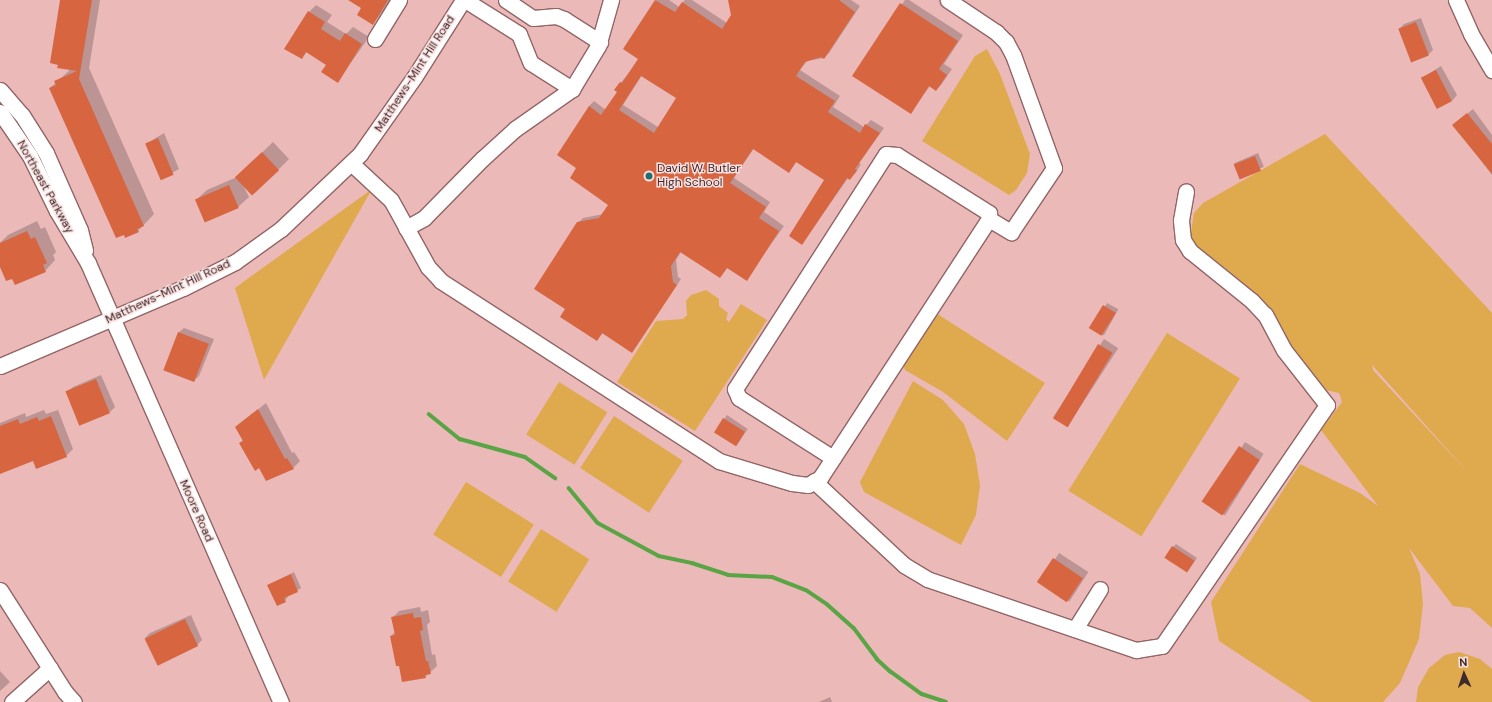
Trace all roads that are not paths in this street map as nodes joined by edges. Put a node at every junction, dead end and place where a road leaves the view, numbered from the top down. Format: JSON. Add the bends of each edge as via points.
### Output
{"nodes":[{"id":1,"x":399,"y":0,"type":"edge"},
{"id":2,"x":464,"y":0,"type":"edge"},
{"id":3,"x":506,"y":0,"type":"edge"},
{"id":4,"x":611,"y":0,"type":"edge"},
{"id":5,"x":948,"y":0,"type":"edge"},
{"id":6,"x":1456,"y":0,"type":"edge"},
{"id":7,"x":539,"y":18,"type":"junction"},
{"id":8,"x":375,"y":39,"type":"dead end"},
{"id":9,"x":523,"y":39,"type":"junction"},
{"id":10,"x":600,"y":42,"type":"junction"},
{"id":11,"x":1492,"y":70,"type":"edge"},
{"id":12,"x":572,"y":89,"type":"junction"},
{"id":13,"x":0,"y":90,"type":"edge"},
{"id":14,"x":0,"y":112,"type":"edge"},
{"id":15,"x":351,"y":163,"type":"junction"},
{"id":16,"x":1186,"y":191,"type":"dead end"},
{"id":17,"x":989,"y":219,"type":"junction"},
{"id":18,"x":406,"y":228,"type":"junction"},
{"id":19,"x":88,"y":263,"type":"junction"},
{"id":20,"x":112,"y":320,"type":"junction"},
{"id":21,"x":0,"y":366,"type":"edge"},
{"id":22,"x":833,"y":458,"type":"junction"},
{"id":23,"x":814,"y":481,"type":"junction"},
{"id":24,"x":1100,"y":589,"type":"dead end"},
{"id":25,"x":1,"y":596,"type":"edge"},
{"id":26,"x":1074,"y":629,"type":"junction"},
{"id":27,"x":50,"y":668,"type":"junction"},
{"id":28,"x":12,"y":702,"type":"edge"},
{"id":29,"x":74,"y":702,"type":"edge"},
{"id":30,"x":281,"y":702,"type":"edge"}],
"edges":[{"from":1,"to":8,"type":"street"},
{"from":2,"to":9,"type":"street"},
{"from":2,"to":15,"type":"street","name":"Matthews-Mint Hill Road","via":[[378,130]]},
{"from":3,"to":7,"type":"street","via":[[533,18]]},
{"from":4,"to":10,"type":"street"},
{"from":5,"to":17,"type":"street","via":[[996,32],[1006,42],[1054,168],[1011,232]]},
{"from":6,"to":11,"type":"street","via":[[1471,34]]},
{"from":7,"to":9,"type":"street","via":[[524,30]]},
{"from":7,"to":10,"type":"street","via":[[556,16],[564,19]]},
{"from":9,"to":12,"type":"street","via":[[526,55],[531,63]]},
{"from":10,"to":12,"type":"street"},
{"from":12,"to":18,"type":"street","via":[[515,129],[424,218]]},
{"from":13,"to":19,"type":"street","name":"Northeast Parkway","via":[[22,115],[46,153],[80,230]]},
{"from":14,"to":19,"type":"street","name":"Northeast Parkway","via":[[30,156],[57,211]]},
{"from":15,"to":18,"type":"street","via":[[391,200]]},
{"from":15,"to":20,"type":"street","name":"Matthews-Mint Hill Road","via":[[281,229],[235,262]]},
{"from":16,"to":26,"type":"street","via":[[1181,220],[1183,240],[1190,251],[1252,301],[1265,315],[1284,350],[1327,405],[1162,646],[1136,650]]},
{"from":17,"to":22,"type":"street"},
{"from":17,"to":22,"type":"street","via":[[989,212],[897,155],[886,154],[735,389],[740,398]]},
{"from":18,"to":23,"type":"street","via":[[428,267],[441,281],[700,450],[719,461],[792,483],[808,485]]},
{"from":19,"to":20,"type":"street","name":"Northeast Parkway"},
{"from":20,"to":21,"type":"street","name":"Matthews-Mint Hill Road"},
{"from":20,"to":30,"type":"street","name":"Moore Road"},
{"from":22,"to":23,"type":"street","via":[[820,478]]},
{"from":23,"to":26,"type":"street","via":[[904,565],[927,579]]},
{"from":24,"to":26,"type":"street"},
{"from":25,"to":27,"type":"street"},
{"from":27,"to":28,"type":"street"},
{"from":27,"to":29,"type":"street"}]}
